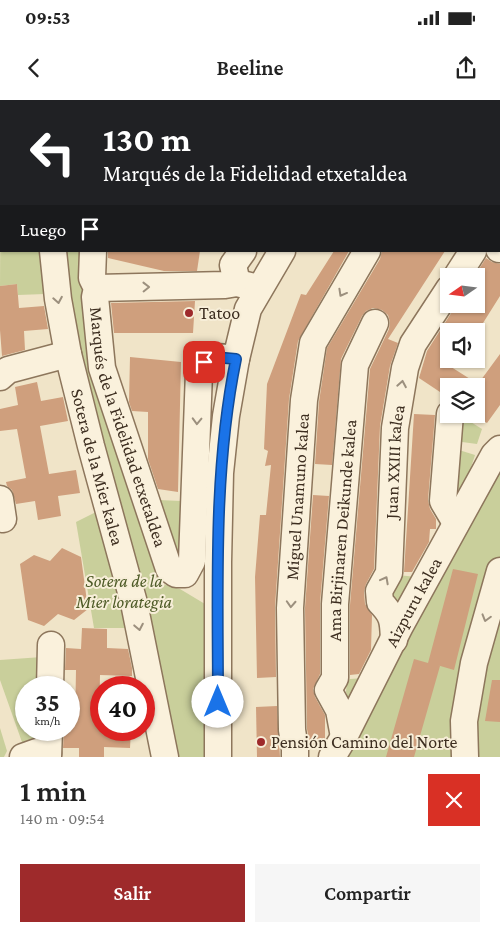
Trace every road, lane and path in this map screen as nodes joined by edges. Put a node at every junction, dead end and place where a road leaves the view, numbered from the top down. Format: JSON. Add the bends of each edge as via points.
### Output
{"nodes":[{"id":1,"x":53,"y":252,"type":"edge"},
{"id":2,"x":93,"y":252,"type":"edge"},
{"id":3,"x":241,"y":252,"type":"edge"},
{"id":4,"x":281,"y":252,"type":"edge"},
{"id":5,"x":366,"y":252,"type":"edge"},
{"id":6,"x":472,"y":252,"type":"edge"},
{"id":7,"x":462,"y":268,"type":"edge"},
{"id":8,"x":248,"y":286,"type":"junction"},
{"id":9,"x":97,"y":288,"type":"junction"},
{"id":10,"x":440,"y":303,"type":"edge"},
{"id":11,"x":375,"y":323,"type":"dead end"},
{"id":12,"x":68,"y":354,"type":"junction"},
{"id":13,"x":0,"y":378,"type":"edge"},
{"id":14,"x":449,"y":423,"type":"edge"},
{"id":15,"x":500,"y":449,"type":"edge"},
{"id":16,"x":207,"y":507,"type":"junction"},
{"id":17,"x":456,"y":523,"type":"junction"},
{"id":18,"x":500,"y":571,"type":"edge"},
{"id":19,"x":394,"y":640,"type":"junction"},
{"id":20,"x":51,"y":645,"type":"dead end"},
{"id":21,"x":50,"y":676,"type":"edge"},
{"id":22,"x":49,"y":747,"type":"edge"},
{"id":23,"x":338,"y":747,"type":"edge"},
{"id":24,"x":23,"y":757,"type":"edge"},
{"id":25,"x":166,"y":757,"type":"edge"},
{"id":26,"x":218,"y":757,"type":"edge"},
{"id":27,"x":295,"y":757,"type":"edge"},
{"id":28,"x":465,"y":757,"type":"edge"}],
"edges":[{"from":1,"to":12,"type":"street","name":"Sotera de la Mier kalea","one_way":true},
{"from":2,"to":9,"type":"street","name":"Marqués de la Fidelidad etxetaldea","via":[[92,278]]},
{"from":3,"to":8,"type":"street","via":[[233,265]]},
{"from":4,"to":8,"type":"street"},
{"from":5,"to":27,"type":"street","name":"Miguel Unamuno kalea","one_way":true,"via":[[314,343],[304,400],[290,608]]},
{"from":6,"to":7,"type":"street"},
{"from":9,"to":8,"type":"street","name":"Marqués de la Fidelidad etxetaldea","one_way":true},
{"from":8,"to":16,"type":"street","name":"Marqués de la Fidelidad etxetaldea","via":[[248,309],[236,359],[214,357],[204,362],[199,372]]},
{"from":9,"to":16,"type":"street","name":"Marqués de la Fidelidad etxetaldea","via":[[95,297],[102,368],[170,569],[176,574],[185,574],[192,560]]},
{"from":19,"to":10,"type":"street","name":"Juan XXIII kalea","one_way":true,"via":[[393,620],[380,602],[379,591],[389,573],[397,410],[413,344]]},
{"from":11,"to":23,"type":"street","name":"Ama Birjinaren Deikunde kalea","via":[[355,365],[335,604],[335,678],[328,690],[339,710]]},
{"from":12,"to":13,"type":"street","via":[[8,370]]},
{"from":12,"to":25,"type":"street","name":"Sotera de la Mier kalea","one_way":true,"via":[[134,603]]},
{"from":14,"to":17,"type":"street","via":[[444,501]]},
{"from":15,"to":17,"type":"street","name":"Aizpuru kalea"},
{"from":16,"to":26,"type":"street"},
{"from":17,"to":19,"type":"street","name":"Aizpuru kalea"},
{"from":18,"to":28,"type":"street","one_way":true,"via":[[474,663],[464,721]]},
{"from":19,"to":23,"type":"street","name":"Aizpuru kalea"},
{"from":20,"to":21,"type":"street"},
{"from":22,"to":24,"type":"street"}]}
